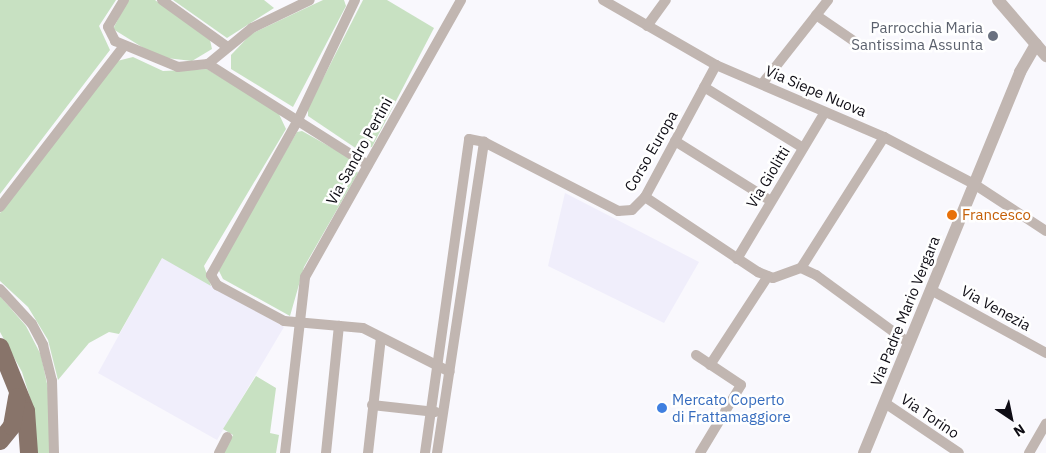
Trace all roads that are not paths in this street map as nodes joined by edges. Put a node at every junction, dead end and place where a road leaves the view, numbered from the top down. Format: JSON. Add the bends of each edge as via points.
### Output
{"nodes":[{"id":1,"x":124,"y":0,"type":"edge"},
{"id":2,"x":162,"y":0,"type":"edge"},
{"id":3,"x":310,"y":0,"type":"edge"},
{"id":4,"x":355,"y":0,"type":"edge"},
{"id":5,"x":461,"y":0,"type":"edge"},
{"id":6,"x":603,"y":0,"type":"edge"},
{"id":7,"x":666,"y":0,"type":"edge"},
{"id":8,"x":828,"y":0,"type":"edge"},
{"id":9,"x":998,"y":0,"type":"edge"},
{"id":10,"x":816,"y":15,"type":"junction"},
{"id":11,"x":647,"y":26,"type":"junction"},
{"id":12,"x":858,"y":44,"type":"dead end"},
{"id":13,"x":1036,"y":44,"type":"junction"},
{"id":14,"x":124,"y":46,"type":"junction"},
{"id":15,"x":226,"y":46,"type":"junction"},
{"id":16,"x":1046,"y":56,"type":"edge"},
{"id":17,"x":208,"y":64,"type":"junction"},
{"id":18,"x":716,"y":65,"type":"junction"},
{"id":19,"x":762,"y":84,"type":"junction"},
{"id":20,"x":704,"y":87,"type":"junction"},
{"id":21,"x":825,"y":112,"type":"junction"},
{"id":22,"x":298,"y":120,"type":"junction"},
{"id":23,"x":884,"y":137,"type":"junction"},
{"id":24,"x":675,"y":141,"type":"junction"},
{"id":25,"x":484,"y":142,"type":"junction"},
{"id":26,"x":803,"y":148,"type":"junction"},
{"id":27,"x":368,"y":164,"type":"junction"},
{"id":28,"x":974,"y":184,"type":"junction"},
{"id":29,"x":645,"y":197,"type":"junction"},
{"id":30,"x":771,"y":201,"type":"junction"},
{"id":31,"x":0,"y":207,"type":"edge"},
{"id":32,"x":1046,"y":231,"type":"edge"},
{"id":33,"x":737,"y":259,"type":"junction"},
{"id":34,"x":801,"y":268,"type":"junction"},
{"id":35,"x":768,"y":276,"type":"junction"},
{"id":36,"x":0,"y":289,"type":"edge"},
{"id":37,"x":931,"y":290,"type":"junction"},
{"id":38,"x":301,"y":323,"type":"junction"},
{"id":39,"x":340,"y":326,"type":"junction"},
{"id":40,"x":381,"y":338,"type":"junction"},
{"id":41,"x":909,"y":343,"type":"junction"},
{"id":42,"x":0,"y":347,"type":"edge"},
{"id":43,"x":1046,"y":353,"type":"edge"},
{"id":44,"x":696,"y":355,"type":"dead end"},
{"id":45,"x":710,"y":365,"type":"junction"},
{"id":46,"x":437,"y":369,"type":"junction"},
{"id":47,"x":450,"y":372,"type":"junction"},
{"id":48,"x":18,"y":384,"type":"junction"},
{"id":49,"x":884,"y":404,"type":"junction"},
{"id":50,"x":372,"y":405,"type":"junction"},
{"id":51,"x":431,"y":411,"type":"junction"},
{"id":52,"x":443,"y":413,"type":"junction"},
{"id":53,"x":1046,"y":423,"type":"edge"},
{"id":54,"x":428,"y":431,"type":"junction"},
{"id":55,"x":440,"y":432,"type":"junction"},
{"id":56,"x":227,"y":437,"type":"dead end"},
{"id":57,"x":0,"y":441,"type":"edge"},
{"id":58,"x":29,"y":453,"type":"edge"},
{"id":59,"x":54,"y":453,"type":"edge"},
{"id":60,"x":219,"y":453,"type":"edge"},
{"id":61,"x":285,"y":453,"type":"edge"},
{"id":62,"x":326,"y":453,"type":"edge"},
{"id":63,"x":368,"y":453,"type":"edge"},
{"id":64,"x":425,"y":453,"type":"edge"},
{"id":65,"x":437,"y":453,"type":"edge"},
{"id":66,"x":700,"y":453,"type":"edge"},
{"id":67,"x":864,"y":453,"type":"edge"},
{"id":68,"x":959,"y":453,"type":"edge"},
{"id":69,"x":1029,"y":453,"type":"edge"}],
"edges":[{"from":1,"to":14,"type":"street","via":[[108,27],[115,41]]},
{"from":2,"to":15,"type":"street"},
{"from":3,"to":15,"type":"street","via":[[252,28]]},
{"from":4,"to":22,"type":"street"},
{"from":5,"to":27,"type":"street","name":"Via Sandro Pertini"},
{"from":6,"to":11,"type":"street","name":"Via Siepe Nuova"},
{"from":7,"to":11,"type":"street"},
{"from":8,"to":10,"type":"street"},
{"from":9,"to":13,"type":"street"},
{"from":10,"to":12,"type":"street"},
{"from":10,"to":19,"type":"street"},
{"from":11,"to":18,"type":"street","name":"Via Siepe Nuova"},
{"from":13,"to":16,"type":"street"},
{"from":13,"to":28,"type":"street","name":"Via Padre Mario Vergara"},
{"from":14,"to":17,"type":"street","via":[[167,66]]},
{"from":14,"to":31,"type":"street"},
{"from":15,"to":17,"type":"street","via":[[218,59]]},
{"from":17,"to":22,"type":"street"},
{"from":18,"to":19,"type":"street","name":"Via Siepe Nuova"},
{"from":18,"to":20,"type":"street","name":"Corso Europa"},
{"from":19,"to":21,"type":"street","name":"Via Siepe Nuova"},
{"from":20,"to":24,"type":"street","name":"Corso Europa"},
{"from":20,"to":26,"type":"street"},
{"from":21,"to":23,"type":"street","name":"Via Siepe Nuova"},
{"from":21,"to":26,"type":"street","name":"Via Giolitti"},
{"from":22,"to":27,"type":"street"},
{"from":22,"to":38,"type":"street","via":[[211,270],[217,285],[284,321]]},
{"from":23,"to":28,"type":"street","name":"Via Siepe Nuova"},
{"from":23,"to":34,"type":"street"},
{"from":24,"to":29,"type":"street","name":"Corso Europa"},
{"from":24,"to":30,"type":"street"},
{"from":25,"to":29,"type":"street","name":"Corso Europa","via":[[618,211],[632,210]]},
{"from":25,"to":46,"type":"street","name":"Corso Europa","via":[[469,139]]},
{"from":25,"to":47,"type":"street"},
{"from":26,"to":30,"type":"street","name":"Via Giolitti"},
{"from":27,"to":38,"type":"street","name":"Via Sandro Pertini","via":[[305,277]]},
{"from":28,"to":32,"type":"street","name":"Via Siepe Nuova"},
{"from":28,"to":37,"type":"street","name":"Via Padre Mario Vergara"},
{"from":29,"to":33,"type":"street"},
{"from":30,"to":33,"type":"street","name":"Via Giolitti"},
{"from":33,"to":35,"type":"street"},
{"from":34,"to":35,"type":"street"},
{"from":34,"to":41,"type":"street"},
{"from":35,"to":45,"type":"street"},
{"from":36,"to":59,"type":"street","via":[[32,324],[43,345],[52,381]]},
{"from":37,"to":41,"type":"street","name":"Via Padre Mario Vergara"},
{"from":37,"to":43,"type":"street","name":"Via Venezia"},
{"from":38,"to":39,"type":"street"},
{"from":38,"to":61,"type":"street","name":"Via Sandro Pertini"},
{"from":39,"to":40,"type":"street","via":[[363,328]]},
{"from":39,"to":62,"type":"street"},
{"from":40,"to":46,"type":"street"},
{"from":40,"to":50,"type":"street"},
{"from":41,"to":49,"type":"street","name":"Via Padre Mario Vergara"},
{"from":42,"to":48,"type":"highway"},
{"from":44,"to":45,"type":"street"},
{"from":45,"to":66,"type":"street","via":[[741,386]]},
{"from":46,"to":47,"type":"street"},
{"from":46,"to":51,"type":"street","name":"Corso Europa"},
{"from":47,"to":52,"type":"street"},
{"from":48,"to":57,"type":"highway","via":[[12,426]]},
{"from":48,"to":58,"type":"highway","via":[[26,411]]},
{"from":49,"to":67,"type":"street","name":"Via Padre Mario Vergara"},
{"from":49,"to":68,"type":"street","name":"Via Torino"},
{"from":50,"to":51,"type":"street"},
{"from":50,"to":63,"type":"street"},
{"from":51,"to":52,"type":"street"},
{"from":51,"to":54,"type":"street","name":"Corso Europa"},
{"from":52,"to":55,"type":"street"},
{"from":53,"to":69,"type":"street"},
{"from":54,"to":55,"type":"street"},
{"from":54,"to":64,"type":"street","name":"Corso Europa"},
{"from":55,"to":65,"type":"street"},
{"from":56,"to":60,"type":"street"}]}
